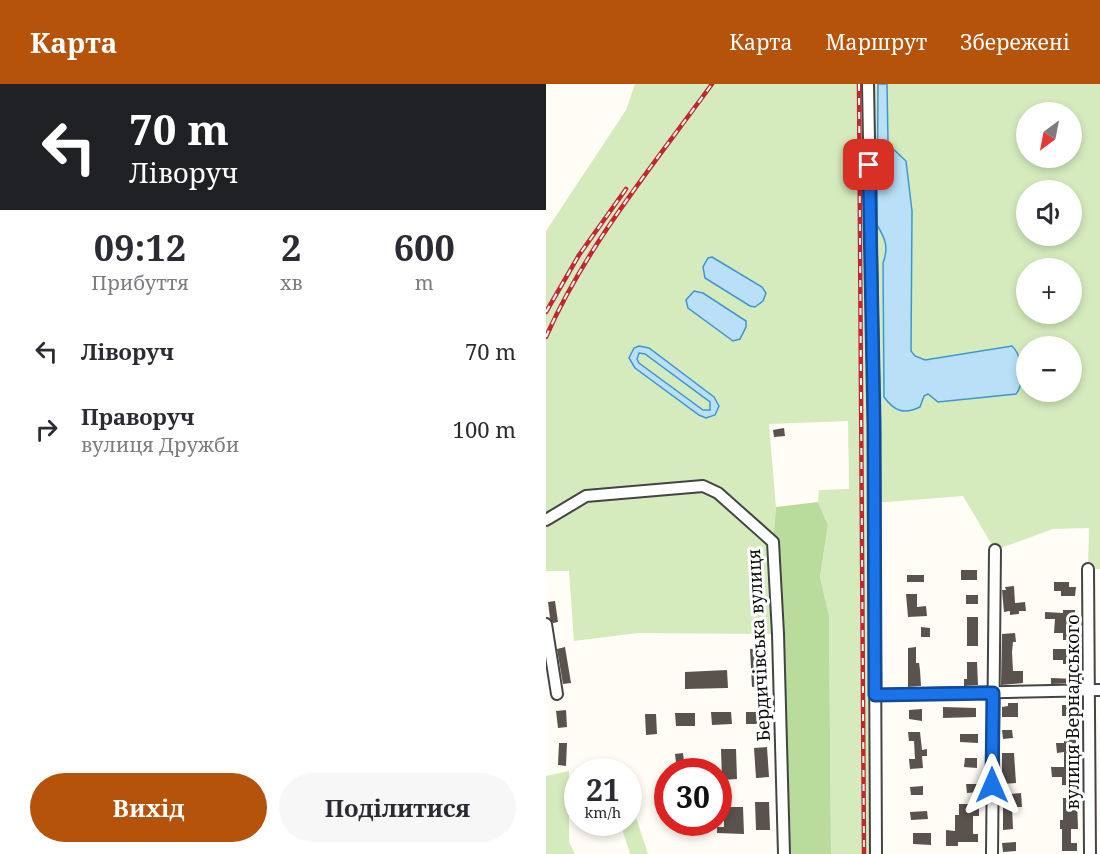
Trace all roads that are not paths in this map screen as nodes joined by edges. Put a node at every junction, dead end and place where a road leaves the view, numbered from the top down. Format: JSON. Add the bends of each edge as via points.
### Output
{"nodes":[{"id":1,"x":868,"y":84,"type":"edge"},
{"id":2,"x":546,"y":520,"type":"edge"},
{"id":3,"x":995,"y":550,"type":"dead end"},
{"id":4,"x":1088,"y":569,"type":"dead end"},
{"id":5,"x":546,"y":624,"type":"edge"},
{"id":6,"x":1095,"y":690,"type":"edge"},
{"id":7,"x":993,"y":693,"type":"junction"},
{"id":8,"x":556,"y":694,"type":"dead end"},
{"id":9,"x":875,"y":695,"type":"junction"},
{"id":10,"x":784,"y":854,"type":"edge"},
{"id":11,"x":876,"y":854,"type":"edge"},
{"id":12,"x":992,"y":854,"type":"edge"},
{"id":13,"x":1090,"y":854,"type":"edge"}],
"edges":[{"from":1,"to":9,"type":"street"},
{"from":2,"to":10,"type":"street","name":"Бердичівська вулиця","via":[[586,496],[703,486],[718,493],[773,542]]},
{"from":3,"to":7,"type":"street"},
{"from":4,"to":6,"type":"street","name":"вулиця Вернадського"},
{"from":5,"to":8,"type":"street"},
{"from":6,"to":7,"type":"street"},
{"from":6,"to":13,"type":"street","name":"вулиця Вернадського"},
{"from":7,"to":9,"type":"street"},
{"from":7,"to":12,"type":"street"},
{"from":9,"to":11,"type":"street"}]}
